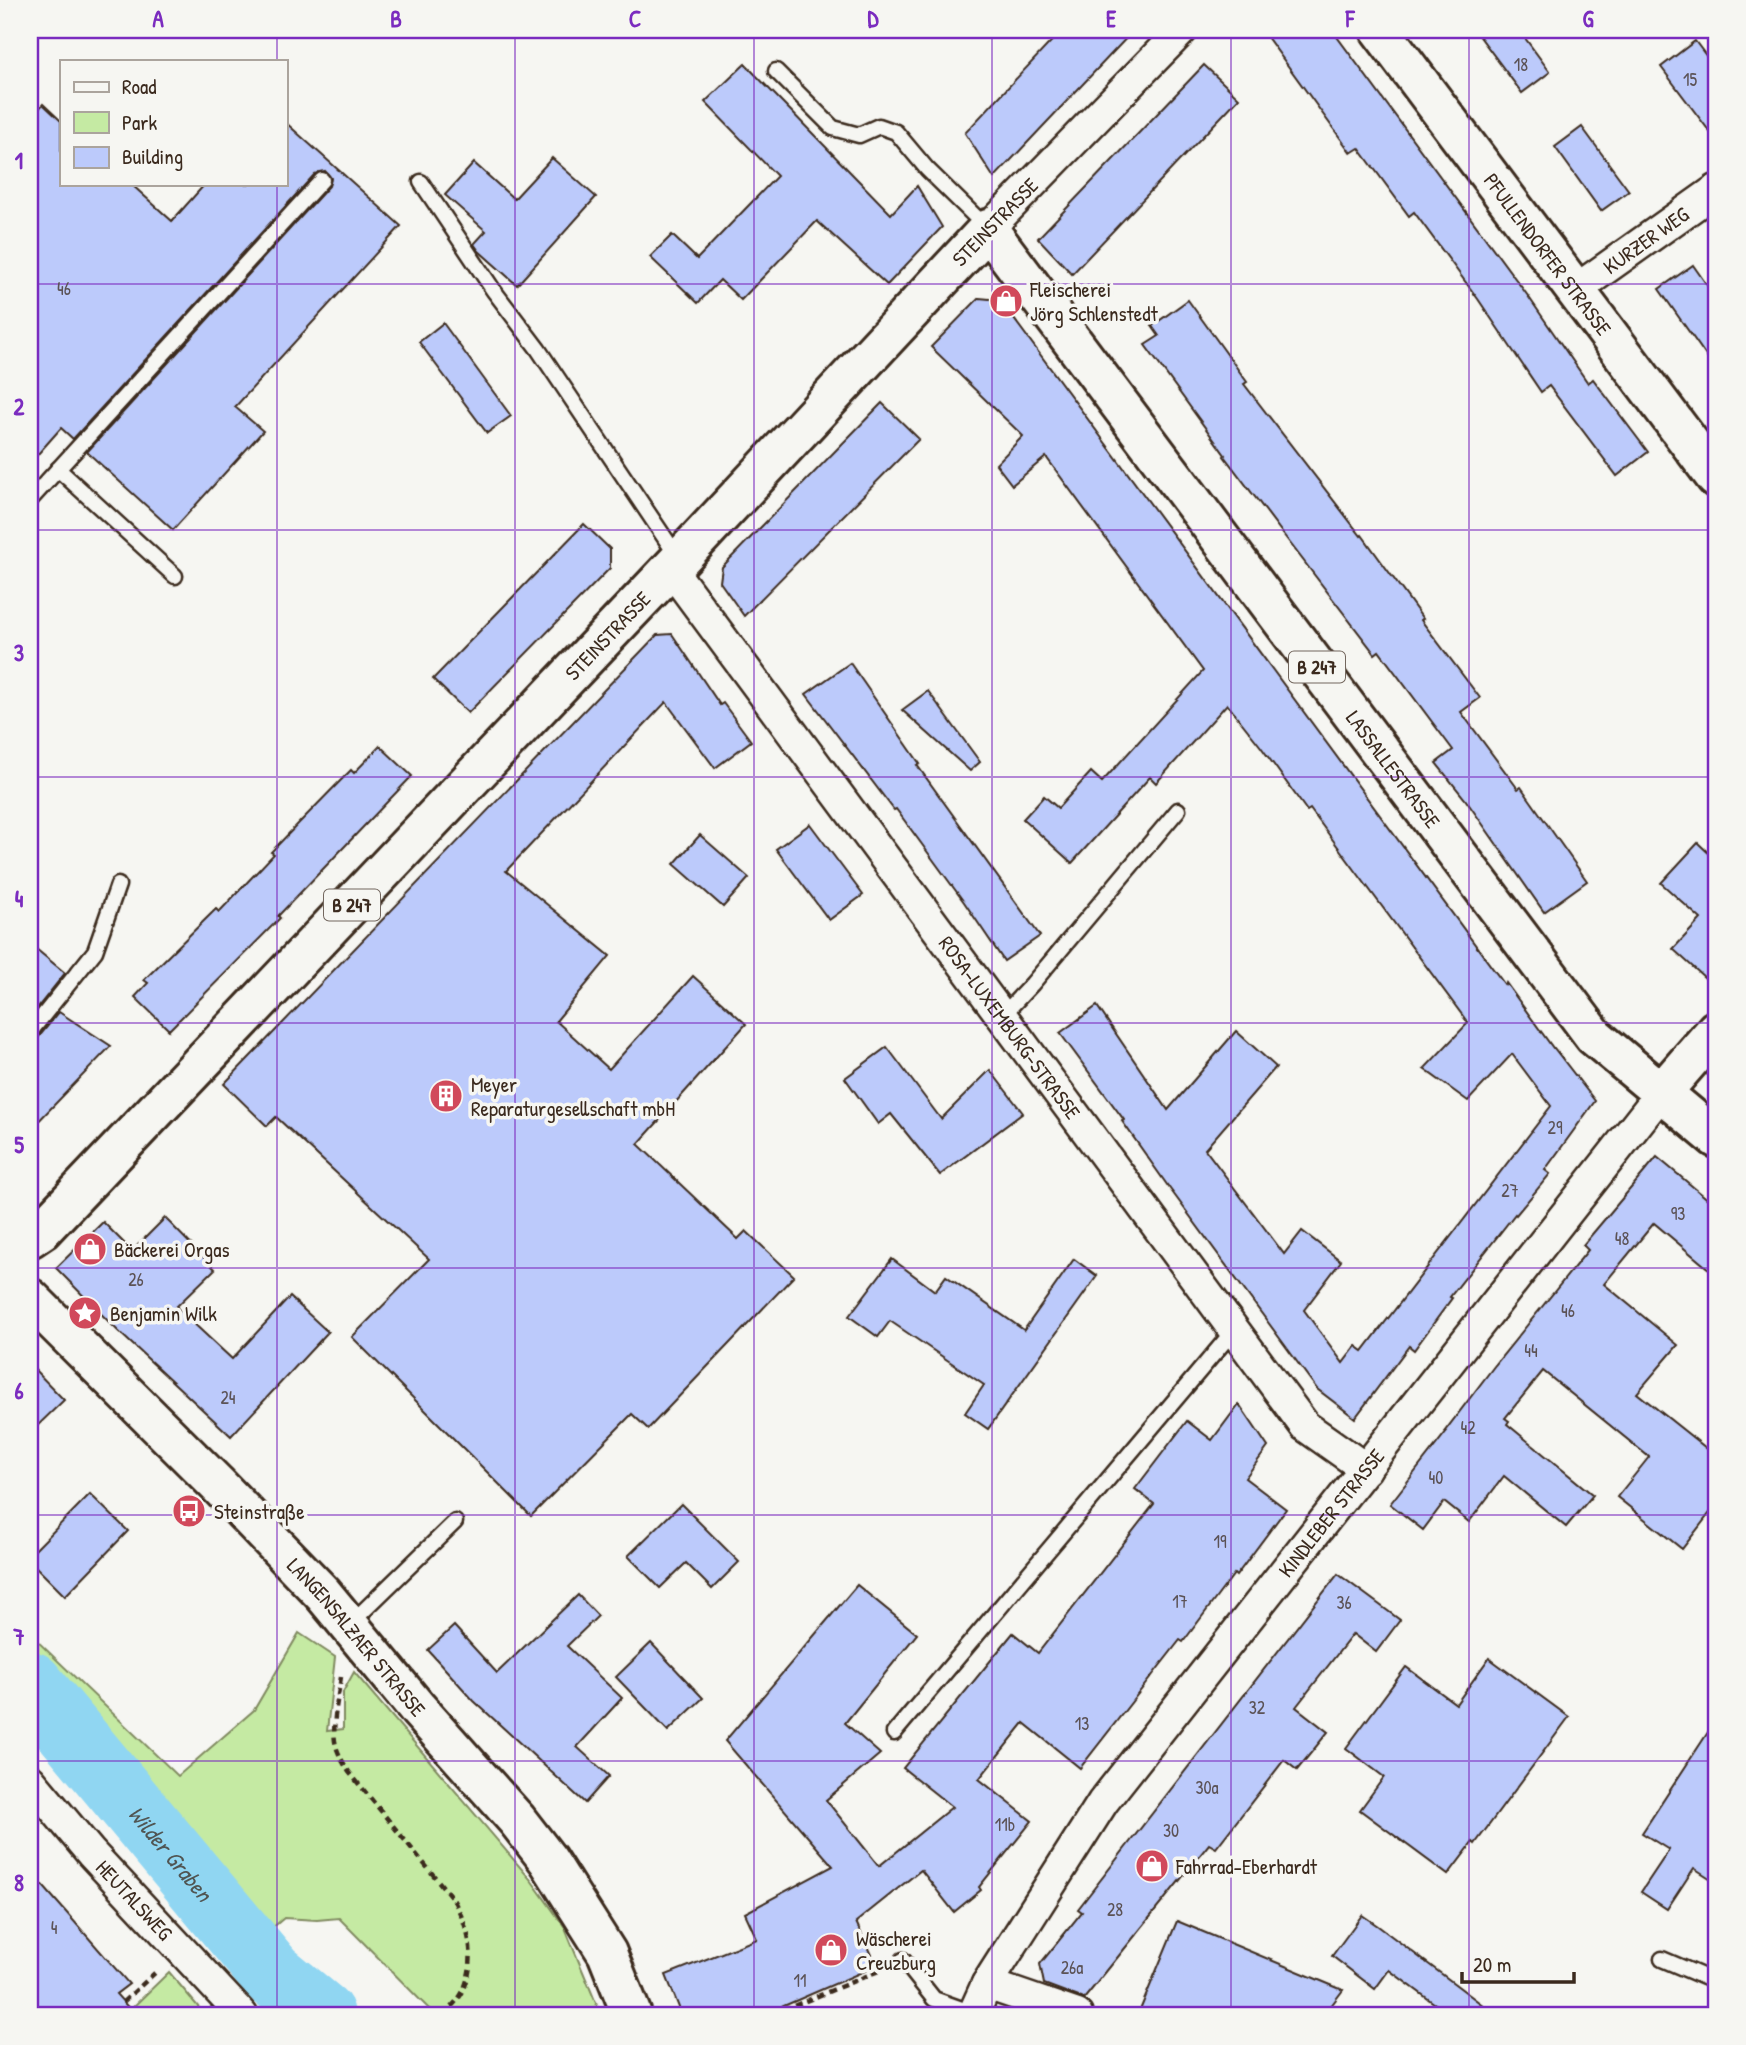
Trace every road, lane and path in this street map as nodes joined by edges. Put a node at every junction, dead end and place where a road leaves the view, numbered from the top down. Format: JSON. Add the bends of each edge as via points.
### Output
{"nodes":[{"id":1,"x":1182,"y":30,"type":"edge"},
{"id":2,"x":1380,"y":30,"type":"edge"},
{"id":3,"x":776,"y":71,"type":"dead end"},
{"id":4,"x":322,"y":180,"type":"dead end"},
{"id":5,"x":421,"y":182,"type":"dead end"},
{"id":6,"x":1716,"y":190,"type":"edge"},
{"id":7,"x":988,"y":229,"type":"junction"},
{"id":8,"x":1574,"y":291,"type":"junction"},
{"id":9,"x":58,"y":469,"type":"junction"},
{"id":10,"x":1716,"y":478,"type":"edge"},
{"id":11,"x":30,"y":500,"type":"edge"},
{"id":12,"x":675,"y":565,"type":"junction"},
{"id":13,"x":176,"y":576,"type":"dead end"},
{"id":14,"x":1178,"y":810,"type":"dead end"},
{"id":15,"x":118,"y":885,"type":"dead end"},
{"id":16,"x":1002,"y":1016,"type":"junction"},
{"id":17,"x":1716,"y":1030,"type":"edge"},
{"id":18,"x":30,"y":1032,"type":"edge"},
{"id":19,"x":1662,"y":1091,"type":"junction"},
{"id":20,"x":1716,"y":1138,"type":"edge"},
{"id":21,"x":30,"y":1238,"type":"edge"},
{"id":22,"x":30,"y":1298,"type":"edge"},
{"id":23,"x":1234,"y":1330,"type":"junction"},
{"id":24,"x":1366,"y":1469,"type":"junction"},
{"id":25,"x":455,"y":1522,"type":"dead end"},
{"id":26,"x":349,"y":1625,"type":"junction"},
{"id":27,"x":894,"y":1733,"type":"dead end"},
{"id":28,"x":30,"y":1780,"type":"edge"},
{"id":29,"x":181,"y":1950,"type":"junction"},
{"id":30,"x":1662,"y":1959,"type":"dead end"},
{"id":31,"x":903,"y":1960,"type":"joint"},
{"id":32,"x":1716,"y":1982,"type":"edge"},
{"id":33,"x":987,"y":1984,"type":"junction"},
{"id":34,"x":123,"y":2002,"type":"dead end"},
{"id":35,"x":973,"y":2014,"type":"edge"},
{"id":36,"x":242,"y":2015,"type":"edge"},
{"id":37,"x":443,"y":2015,"type":"edge"},
{"id":38,"x":632,"y":2015,"type":"edge"},
{"id":39,"x":772,"y":2015,"type":"edge"},
{"id":40,"x":1077,"y":2015,"type":"edge"}],
"edges":[{"from":1,"to":7,"type":"street","name":"STEINSTRASSE"},
{"from":2,"to":8,"type":"main road","name":"PFULLENDORFER STRASSE"},
{"from":3,"to":7,"type":"lane","via":[[833,128],[859,135],[879,126],[896,132]]},
{"from":4,"to":9,"type":"lane"},
{"from":5,"to":12,"type":"lane","via":[[538,349]]},
{"from":6,"to":8,"type":"street","name":"KURZER WEG"},
{"from":7,"to":12,"type":"main road","name":"STEINSTRASSE","number":"B 247"},
{"from":7,"to":19,"type":"main road","name":"LASSALLESTRASSE","number":"B 247","via":[[1594,1036]]},
{"from":8,"to":10,"type":"main road","name":"PFULLENDORFER STRASSE"},
{"from":9,"to":11,"type":"lane"},
{"from":9,"to":13,"type":"lane"},
{"from":12,"to":16,"type":"street","name":"ROSA-LUXEMBURG-STRASSE"},
{"from":12,"to":21,"type":"main road","name":"STEINSTRASSE","number":"B 247"},
{"from":14,"to":16,"type":"lane"},
{"from":15,"to":18,"type":"lane","via":[[95,951]]},
{"from":16,"to":23,"type":"street","name":"ROSA-LUXEMBURG-STRASSE"},
{"from":17,"to":19,"type":"main road","name":"KINDLEBER STRASSE"},
{"from":19,"to":20,"type":"main road","number":"B 247"},
{"from":19,"to":24,"type":"street","name":"KINDLEBER STRASSE"},
{"from":22,"to":26,"type":"main road","name":"LANGENSALZAER STRASSE","via":[[218,1485]]},
{"from":23,"to":24,"type":"street","name":"ROSA-LUXEMBURG-STRASSE","via":[[1305,1426]]},
{"from":23,"to":27,"type":"lane"},
{"from":24,"to":33,"type":"street","name":"KINDLEBER STRASSE","via":[[1103,1802]]},
{"from":25,"to":26,"type":"lane"},
{"from":26,"to":37,"type":"path","via":[[336,1712],[335,1743],[340,1758],[453,1899],[471,1943],[463,1991]]},
{"from":26,"to":38,"type":"main road","name":"LANGENSALZAER STRASSE","via":[[548,1860],[607,1953]]},
{"from":28,"to":29,"type":"street","name":"HEUTALSWEG"},
{"from":29,"to":34,"type":"path"},
{"from":29,"to":36,"type":"street","name":"HEUTALSWEG"},
{"from":30,"to":32,"type":"lane"},
{"from":31,"to":35,"type":"lane","via":[[934,1999]]},
{"from":31,"to":39,"type":"path"},
{"from":33,"to":35,"type":"street","name":"KINDLEBER STRASSE"},
{"from":33,"to":40,"type":"street"}]}
